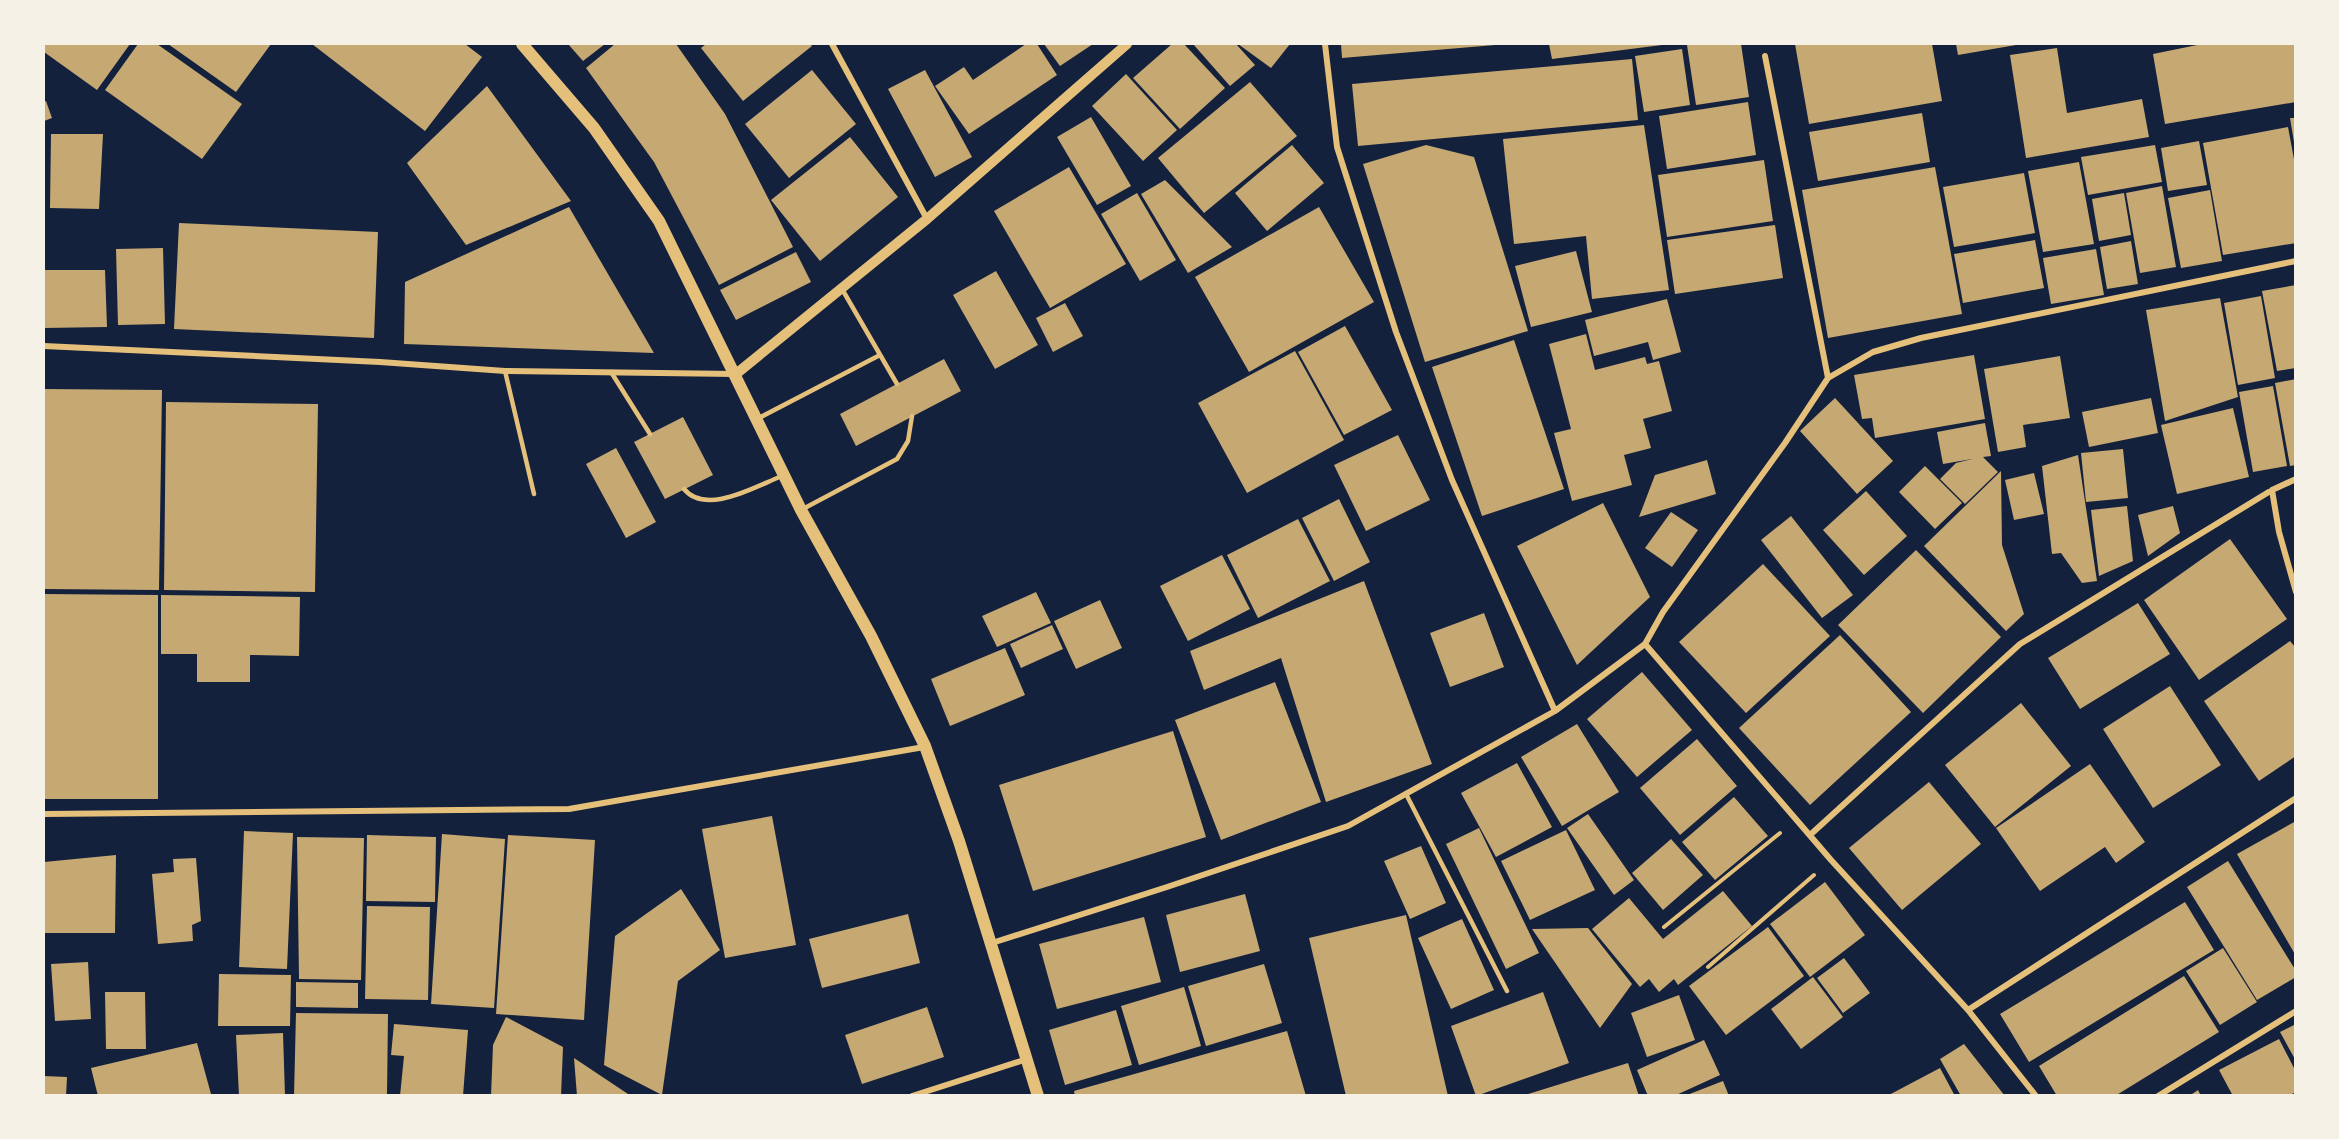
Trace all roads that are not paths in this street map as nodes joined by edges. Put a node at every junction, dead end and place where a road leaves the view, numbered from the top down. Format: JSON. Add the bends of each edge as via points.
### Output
{"nodes":[{"id":1,"x":522,"y":44,"type":"edge"},
{"id":2,"x":832,"y":44,"type":"edge"},
{"id":3,"x":1127,"y":44,"type":"edge"},
{"id":4,"x":1325,"y":44,"type":"edge"},
{"id":5,"x":1765,"y":56,"type":"dead end"},
{"id":6,"x":927,"y":219,"type":"junction"},
{"id":7,"x":2295,"y":261,"type":"edge"},
{"id":8,"x":842,"y":289,"type":"junction"},
{"id":9,"x":44,"y":346,"type":"edge"},
{"id":10,"x":880,"y":355,"type":"junction"},
{"id":11,"x":505,"y":370,"type":"junction"},
{"id":12,"x":612,"y":372,"type":"junction"},
{"id":13,"x":736,"y":374,"type":"junction"},
{"id":14,"x":1828,"y":378,"type":"junction"},
{"id":15,"x":897,"y":384,"type":"dead end"},
{"id":16,"x":912,"y":416,"type":"dead end"},
{"id":17,"x":757,"y":419,"type":"junction"},
{"id":18,"x":650,"y":434,"type":"dead end"},
{"id":19,"x":785,"y":475,"type":"junction"},
{"id":20,"x":2295,"y":479,"type":"edge"},
{"id":21,"x":684,"y":489,"type":"dead end"},
{"id":22,"x":2272,"y":490,"type":"junction"},
{"id":23,"x":534,"y":494,"type":"dead end"},
{"id":24,"x":801,"y":510,"type":"junction"},
{"id":25,"x":2295,"y":592,"type":"edge"},
{"id":26,"x":1645,"y":644,"type":"junction"},
{"id":27,"x":1555,"y":711,"type":"junction"},
{"id":28,"x":925,"y":746,"type":"junction"},
{"id":29,"x":1406,"y":794,"type":"junction"},
{"id":30,"x":2295,"y":798,"type":"edge"},
{"id":31,"x":44,"y":814,"type":"edge"},
{"id":32,"x":1810,"y":835,"type":"junction"},
{"id":33,"x":992,"y":943,"type":"junction"},
{"id":34,"x":1507,"y":991,"type":"dead end"},
{"id":35,"x":1968,"y":1010,"type":"junction"},
{"id":36,"x":2295,"y":1011,"type":"edge"},
{"id":37,"x":1027,"y":1059,"type":"junction"},
{"id":38,"x":912,"y":1095,"type":"edge"},
{"id":39,"x":1038,"y":1095,"type":"edge"},
{"id":40,"x":2036,"y":1095,"type":"edge"},
{"id":41,"x":2158,"y":1095,"type":"edge"}],
"edges":[{"from":1,"to":13,"type":"main road","via":[[594,128],[659,221]]},
{"from":2,"to":6,"type":"street"},
{"from":3,"to":6,"type":"street"},
{"from":4,"to":27,"type":"street","via":[[1337,147],[1395,332],[1452,480]]},
{"from":5,"to":14,"type":"street"},
{"from":6,"to":8,"type":"street"},
{"from":7,"to":14,"type":"street","via":[[1921,338],[1873,352]]},
{"from":8,"to":10,"type":"lane"},
{"from":8,"to":13,"type":"street"},
{"from":9,"to":11,"type":"street"},
{"from":10,"to":15,"type":"lane"},
{"from":10,"to":17,"type":"lane"},
{"from":11,"to":12,"type":"street"},
{"from":11,"to":23,"type":"lane"},
{"from":12,"to":13,"type":"street"},
{"from":12,"to":18,"type":"lane"},
{"from":13,"to":17,"type":"main road"},
{"from":14,"to":26,"type":"street","via":[[1663,612]]},
{"from":16,"to":24,"type":"lane","via":[[908,441],[897,459]]},
{"from":17,"to":19,"type":"main road"},
{"from":19,"to":21,"type":"lane","via":[[719,501],[705,500]]},
{"from":19,"to":24,"type":"main road"},
{"from":20,"to":22,"type":"street"},
{"from":22,"to":25,"type":"street","via":[[2278,532]]},
{"from":22,"to":32,"type":"street","via":[[2020,644]]},
{"from":24,"to":28,"type":"main road","via":[[871,636]]},
{"from":26,"to":27,"type":"street"},
{"from":26,"to":32,"type":"street"},
{"from":27,"to":29,"type":"street"},
{"from":28,"to":31,"type":"street","via":[[569,809]]},
{"from":28,"to":33,"type":"main road"},
{"from":29,"to":33,"type":"street","via":[[1348,826]]},
{"from":29,"to":34,"type":"lane"},
{"from":30,"to":35,"type":"street"},
{"from":32,"to":35,"type":"street"},
{"from":33,"to":37,"type":"main road"},
{"from":35,"to":40,"type":"street"},
{"from":36,"to":41,"type":"street"},
{"from":37,"to":38,"type":"street"},
{"from":37,"to":39,"type":"main road"}]}
